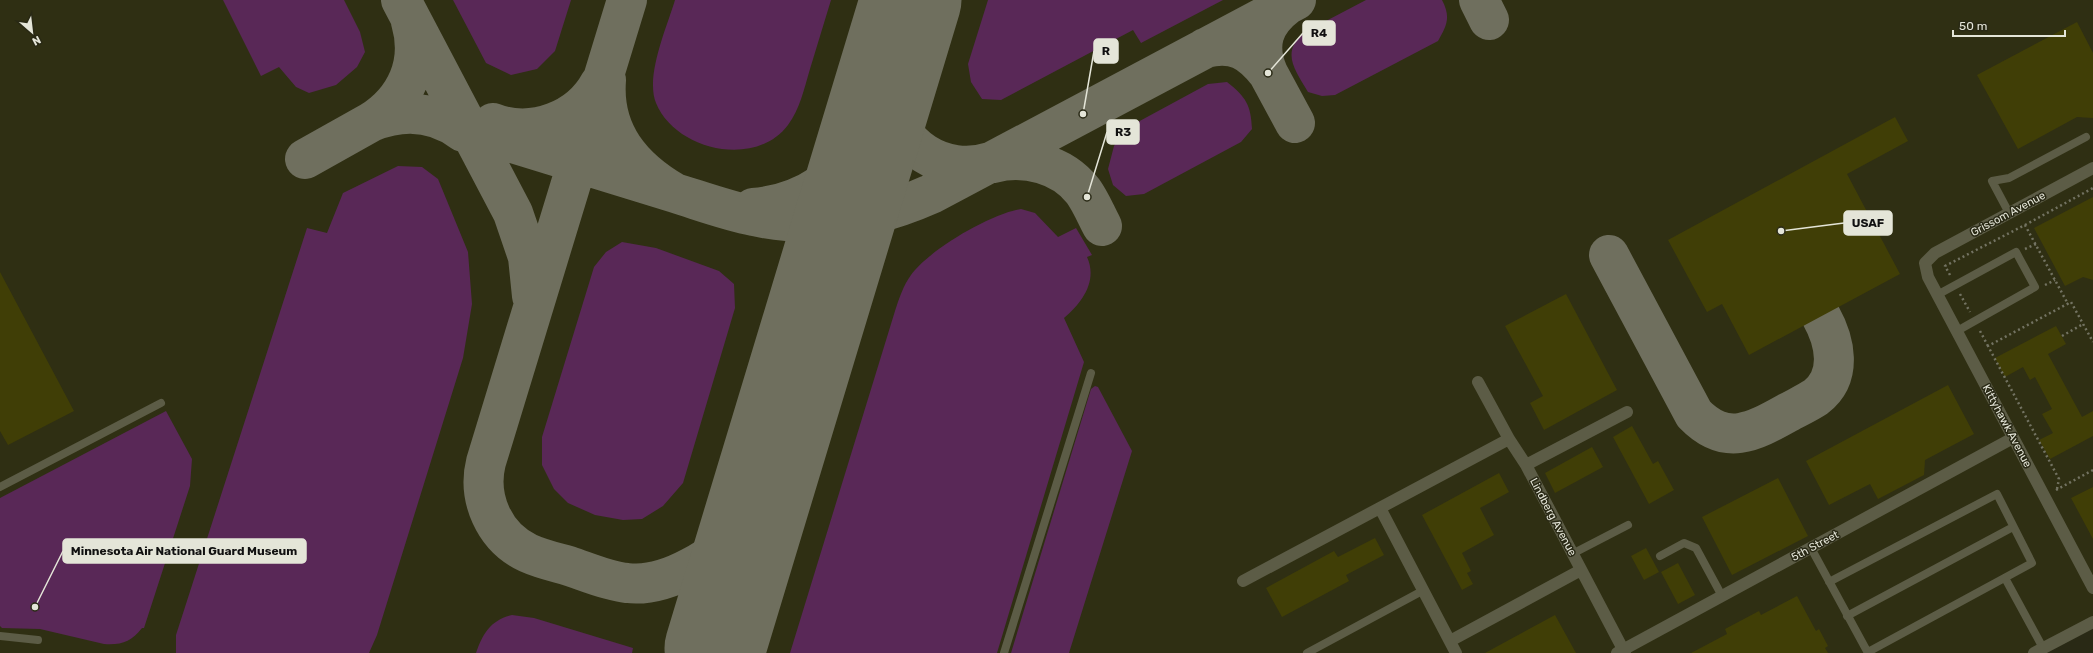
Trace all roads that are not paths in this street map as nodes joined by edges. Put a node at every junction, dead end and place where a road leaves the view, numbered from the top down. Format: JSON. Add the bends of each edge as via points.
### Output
{"nodes":[{"id":1,"x":2086,"y":137,"type":"dead end"},
{"id":2,"x":2093,"y":168,"type":"edge"},
{"id":3,"x":2009,"y":213,"type":"junction"},
{"id":4,"x":1925,"y":263,"type":"joint"},
{"id":5,"x":1937,"y":295,"type":"junction"},
{"id":6,"x":1957,"y":332,"type":"junction"},
{"id":7,"x":1091,"y":373,"type":"dead end"},
{"id":8,"x":1478,"y":382,"type":"dead end"},
{"id":9,"x":161,"y":403,"type":"dead end"},
{"id":10,"x":1626,"y":412,"type":"dead end"},
{"id":11,"x":2013,"y":438,"type":"junction"},
{"id":12,"x":1509,"y":439,"type":"junction"},
{"id":13,"x":1526,"y":465,"type":"junction"},
{"id":14,"x":0,"y":488,"type":"edge"},
{"id":15,"x":1380,"y":508,"type":"junction"},
{"id":16,"x":1628,"y":525,"type":"dead end"},
{"id":17,"x":2013,"y":528,"type":"junction"},
{"id":18,"x":1811,"y":548,"type":"junction"},
{"id":19,"x":1572,"y":554,"type":"junction"},
{"id":20,"x":1660,"y":556,"type":"dead end"},
{"id":21,"x":1581,"y":570,"type":"junction"},
{"id":22,"x":2005,"y":578,"type":"junction"},
{"id":23,"x":1243,"y":581,"type":"dead end"},
{"id":24,"x":1829,"y":582,"type":"junction"},
{"id":25,"x":2093,"y":588,"type":"edge"},
{"id":26,"x":1424,"y":590,"type":"junction"},
{"id":27,"x":1722,"y":596,"type":"junction"},
{"id":28,"x":1847,"y":616,"type":"junction"},
{"id":29,"x":2093,"y":622,"type":"edge"},
{"id":30,"x":0,"y":636,"type":"edge"},
{"id":31,"x":38,"y":640,"type":"dead end"},
{"id":32,"x":1450,"y":641,"type":"junction"},
{"id":33,"x":2039,"y":651,"type":"edge"},
{"id":34,"x":1622,"y":652,"type":"edge"},
{"id":35,"x":1004,"y":653,"type":"edge"},
{"id":36,"x":1307,"y":653,"type":"edge"},
{"id":37,"x":1456,"y":653,"type":"edge"},
{"id":38,"x":1868,"y":653,"type":"edge"}],
"edges":[{"from":1,"to":3,"type":"lane","via":[[2009,178],[1992,181]]},
{"from":2,"to":3,"type":"street","name":"Grissom Avenue"},
{"from":3,"to":4,"type":"street","name":"Grissom Avenue","via":[[1934,253]]},
{"from":4,"to":5,"type":"street","name":"Kittyhawk Avenue","via":[[1928,277]]},
{"from":5,"to":6,"type":"street","name":"Kittyhawk Avenue"},
{"from":5,"to":6,"type":"lane","via":[[2016,252],[2035,287]]},
{"from":6,"to":11,"type":"street","name":"Kittyhawk Avenue"},
{"from":7,"to":35,"type":"lane"},
{"from":8,"to":12,"type":"street","name":"Lindberg Avenue"},
{"from":9,"to":14,"type":"lane"},
{"from":10,"to":13,"type":"street"},
{"from":11,"to":18,"type":"street","name":"5th Street"},
{"from":11,"to":25,"type":"street","name":"Kittyhawk Avenue"},
{"from":12,"to":13,"type":"street","name":"Lindberg Avenue"},
{"from":12,"to":15,"type":"street"},
{"from":13,"to":19,"type":"street","name":"Lindberg Avenue"},
{"from":15,"to":23,"type":"street"},
{"from":15,"to":26,"type":"street"},
{"from":16,"to":19,"type":"lane"},
{"from":17,"to":22,"type":"lane","via":[[2032,563]]},
{"from":17,"to":24,"type":"lane","via":[[1997,494]]},
{"from":17,"to":28,"type":"lane"},
{"from":18,"to":24,"type":"lane"},
{"from":18,"to":27,"type":"street","name":"5th Street"},
{"from":19,"to":21,"type":"street","name":"Lindberg Avenue"},
{"from":20,"to":27,"type":"lane","via":[[1684,543],[1696,548]]},
{"from":21,"to":32,"type":"street"},
{"from":21,"to":34,"type":"street","name":"Lindberg Avenue"},
{"from":22,"to":33,"type":"lane"},
{"from":22,"to":38,"type":"lane"},
{"from":24,"to":28,"type":"lane"},
{"from":26,"to":32,"type":"street"},
{"from":26,"to":36,"type":"lane"},
{"from":27,"to":34,"type":"street","name":"5th Street"},
{"from":28,"to":38,"type":"lane"},
{"from":29,"to":33,"type":"street"},
{"from":30,"to":31,"type":"lane"},
{"from":32,"to":37,"type":"street"}]}
